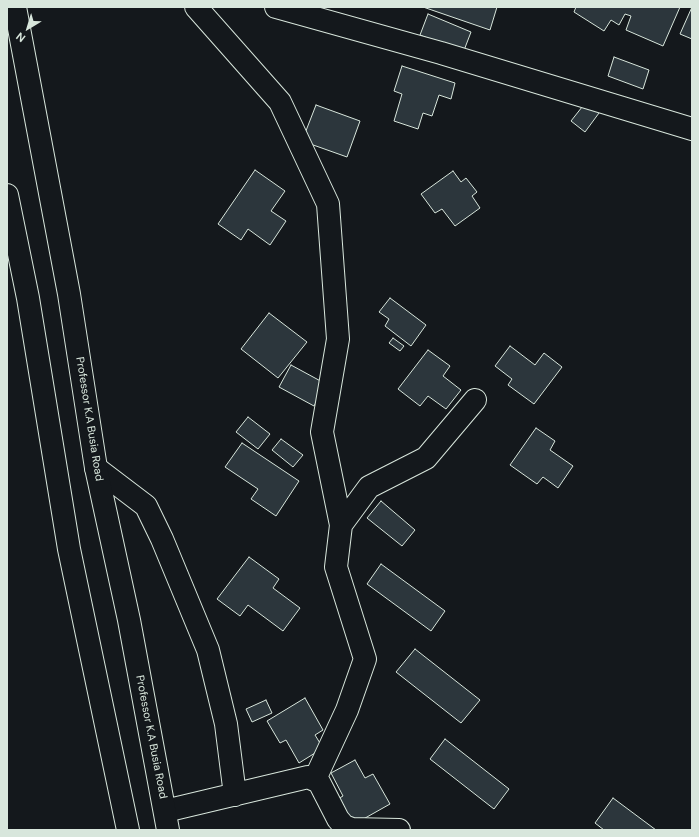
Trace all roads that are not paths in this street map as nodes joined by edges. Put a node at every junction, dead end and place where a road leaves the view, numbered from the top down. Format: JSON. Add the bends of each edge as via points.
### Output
{"nodes":[{"id":1,"x":15,"y":7,"type":"edge"},
{"id":2,"x":196,"y":7,"type":"edge"},
{"id":3,"x":276,"y":7,"type":"edge"},
{"id":4,"x":692,"y":129,"type":"edge"},
{"id":5,"x":7,"y":195,"type":"edge"},
{"id":6,"x":475,"y":400,"type":"dead end"},
{"id":7,"x":96,"y":468,"type":"junction"},
{"id":8,"x":341,"y":525,"type":"junction"},
{"id":9,"x":315,"y":779,"type":"junction"},
{"id":10,"x":234,"y":795,"type":"junction"},
{"id":11,"x":166,"y":820,"type":"edge"},
{"id":12,"x":128,"y":830,"type":"edge"},
{"id":13,"x":399,"y":830,"type":"edge"}],
"edges":[{"from":1,"to":7,"type":"street","name":"Professor K.A Busia Road","via":[[69,294]]},
{"from":2,"to":8,"type":"street","via":[[280,102],[328,204],[338,340],[322,432]]},
{"from":3,"to":4,"type":"street","via":[[441,53]]},
{"from":5,"to":12,"type":"street","via":[[28,298],[69,549]]},
{"from":6,"to":8,"type":"street","via":[[426,458],[369,488]]},
{"from":7,"to":10,"type":"street","via":[[146,506],[162,539],[208,650],[226,724]]},
{"from":7,"to":11,"type":"street","name":"Professor K.A Busia Road","via":[[129,620]]},
{"from":8,"to":9,"type":"street","via":[[336,567],[365,659],[347,710]]},
{"from":9,"to":10,"type":"street","via":[[308,777]]},
{"from":9,"to":13,"type":"street","via":[[344,826],[352,829]]},
{"from":10,"to":11,"type":"street"}]}
